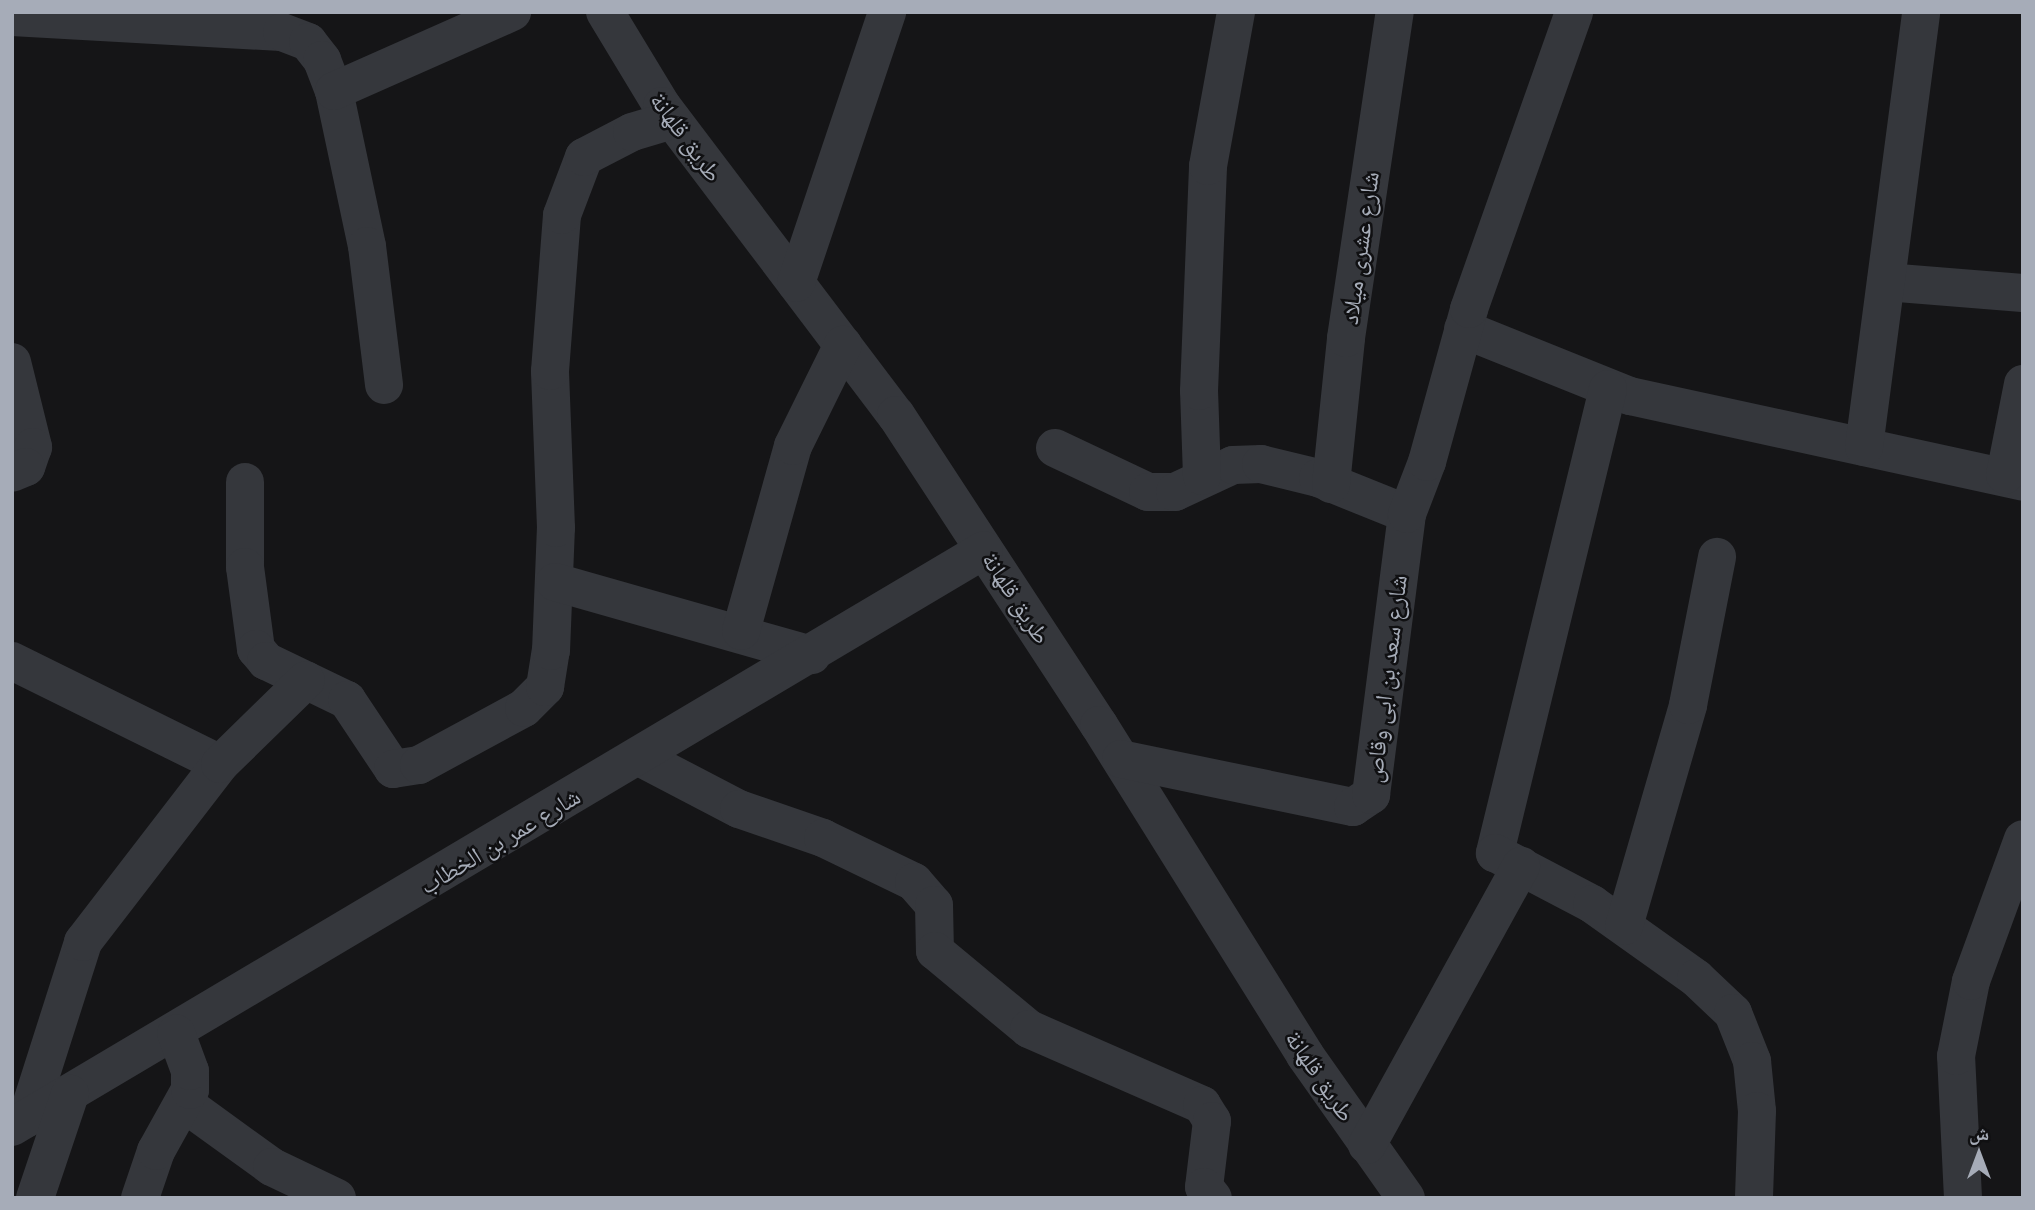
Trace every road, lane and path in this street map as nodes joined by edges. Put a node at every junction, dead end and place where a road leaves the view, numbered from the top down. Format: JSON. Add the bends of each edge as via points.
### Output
{"nodes":[{"id":1,"x":512,"y":12,"type":"edge"},
{"id":2,"x":605,"y":12,"type":"edge"},
{"id":3,"x":887,"y":12,"type":"edge"},
{"id":4,"x":1236,"y":12,"type":"edge"},
{"id":5,"x":1395,"y":12,"type":"edge"},
{"id":6,"x":1574,"y":12,"type":"edge"},
{"id":7,"x":1921,"y":14,"type":"dead end"},
{"id":8,"x":12,"y":17,"type":"edge"},
{"id":9,"x":334,"y":91,"type":"junction"},
{"id":10,"x":672,"y":120,"type":"junction"},
{"id":11,"x":1886,"y":282,"type":"junction"},
{"id":12,"x":796,"y":283,"type":"junction"},
{"id":13,"x":2023,"y":293,"type":"edge"},
{"id":14,"x":1463,"y":329,"type":"junction"},
{"id":15,"x":843,"y":345,"type":"junction"},
{"id":16,"x":12,"y":362,"type":"edge"},
{"id":17,"x":2023,"y":384,"type":"edge"},
{"id":18,"x":384,"y":385,"type":"dead end"},
{"id":19,"x":1608,"y":389,"type":"junction"},
{"id":20,"x":1864,"y":447,"type":"junction"},
{"id":21,"x":1055,"y":448,"type":"dead end"},
{"id":22,"x":12,"y":473,"type":"edge"},
{"id":23,"x":1202,"y":476,"type":"junction"},
{"id":24,"x":2014,"y":478,"type":"edge"},
{"id":25,"x":245,"y":482,"type":"dead end"},
{"id":26,"x":1331,"y":484,"type":"junction"},
{"id":27,"x":1407,"y":514,"type":"junction"},
{"id":28,"x":984,"y":550,"type":"junction"},
{"id":29,"x":1717,"y":557,"type":"dead end"},
{"id":30,"x":555,"y":582,"type":"junction"},
{"id":31,"x":741,"y":631,"type":"junction"},
{"id":32,"x":812,"y":655,"type":"junction"},
{"id":33,"x":12,"y":661,"type":"edge"},
{"id":34,"x":306,"y":680,"type":"junction"},
{"id":35,"x":641,"y":758,"type":"junction"},
{"id":36,"x":1121,"y":759,"type":"junction"},
{"id":37,"x":220,"y":764,"type":"junction"},
{"id":38,"x":2023,"y":839,"type":"edge"},
{"id":39,"x":1521,"y":866,"type":"junction"},
{"id":40,"x":1623,"y":926,"type":"junction"},
{"id":41,"x":176,"y":1033,"type":"junction"},
{"id":42,"x":70,"y":1094,"type":"junction"},
{"id":43,"x":185,"y":1104,"type":"junction"},
{"id":44,"x":20,"y":1123,"type":"edge"},
{"id":45,"x":1367,"y":1145,"type":"junction"},
{"id":46,"x":35,"y":1198,"type":"edge"},
{"id":47,"x":140,"y":1198,"type":"edge"},
{"id":48,"x":337,"y":1198,"type":"edge"},
{"id":49,"x":1213,"y":1198,"type":"edge"},
{"id":50,"x":1406,"y":1198,"type":"edge"},
{"id":51,"x":1754,"y":1198,"type":"edge"},
{"id":52,"x":1963,"y":1198,"type":"edge"}],
"edges":[{"from":1,"to":9,"type":"street"},
{"from":2,"to":10,"type":"street","name":"طريق قلهانة"},
{"from":3,"to":12,"type":"street"},
{"from":4,"to":23,"type":"street","via":[[1208,166],[1199,391]]},
{"from":5,"to":26,"type":"street","name":"شارع عشرى ميلاد","via":[[1346,338]]},
{"from":6,"to":14,"type":"street"},
{"from":7,"to":11,"type":"street"},
{"from":8,"to":9,"type":"street","via":[[282,32],[308,42],[322,60]]},
{"from":9,"to":18,"type":"street","via":[[367,246]]},
{"from":10,"to":12,"type":"street","name":"طريق قلهانة"},
{"from":10,"to":30,"type":"street","via":[[632,132],[584,157],[562,215],[550,372]]},
{"from":11,"to":13,"type":"street"},
{"from":11,"to":20,"type":"street"},
{"from":12,"to":15,"type":"street","name":"طريق قلهانة"},
{"from":14,"to":19,"type":"street"},
{"from":14,"to":27,"type":"street","via":[[1427,462]]},
{"from":15,"to":28,"type":"street","name":"طريق قلهانة"},
{"from":15,"to":31,"type":"street","via":[[793,446]]},
{"from":16,"to":22,"type":"street","via":[[33,447],[26,467]]},
{"from":17,"to":24,"type":"street"},
{"from":19,"to":20,"type":"street"},
{"from":19,"to":39,"type":"street","via":[[1495,853]]},
{"from":20,"to":24,"type":"street"},
{"from":21,"to":23,"type":"street","via":[[1148,492],[1175,492]]},
{"from":23,"to":26,"type":"street","via":[[1233,465],[1262,464]]},
{"from":25,"to":34,"type":"street","via":[[245,567],[253,643],[266,661]]},
{"from":26,"to":27,"type":"street"},
{"from":27,"to":36,"type":"street","name":"شارع سعد بن ابى وقاص","via":[[1373,788],[1366,801],[1353,807]]},
{"from":28,"to":32,"type":"street","name":"شارع عمر بن الخطاب"},
{"from":28,"to":36,"type":"street","name":"طريق قلهانة"},
{"from":29,"to":40,"type":"street","via":[[1688,705]]},
{"from":30,"to":31,"type":"street"},
{"from":30,"to":34,"type":"street","via":[[550,670],[538,696],[504,721],[406,771],[388,763],[347,700]]},
{"from":31,"to":32,"type":"street"},
{"from":32,"to":35,"type":"street","name":"شارع عمر بن الخطاب"},
{"from":33,"to":37,"type":"street"},
{"from":34,"to":37,"type":"street"},
{"from":35,"to":41,"type":"street","name":"شارع عمر بن الخطاب"},
{"from":35,"to":49,"type":"street","via":[[739,809],[823,838],[914,882],[934,905],[935,951],[1029,1029],[1202,1105],[1212,1121],[1204,1186]]},
{"from":36,"to":45,"type":"street","name":"طريق قلهانة"},
{"from":37,"to":44,"type":"street","via":[[83,942]]},
{"from":38,"to":52,"type":"street","via":[[1970,981],[1956,1056]]},
{"from":39,"to":40,"type":"street"},
{"from":39,"to":45,"type":"street"},
{"from":40,"to":51,"type":"street","via":[[1722,999],[1744,1031],[1757,1111]]},
{"from":41,"to":42,"type":"street","name":"شارع عمر بن الخطاب"},
{"from":41,"to":43,"type":"street","via":[[190,1072]]},
{"from":42,"to":44,"type":"street","name":"شارع عمر بن الخطاب"},
{"from":42,"to":46,"type":"street"},
{"from":43,"to":47,"type":"street","via":[[156,1151]]},
{"from":43,"to":48,"type":"street","via":[[272,1167]]},
{"from":45,"to":50,"type":"street","name":"طريق قلهانة"}]}
